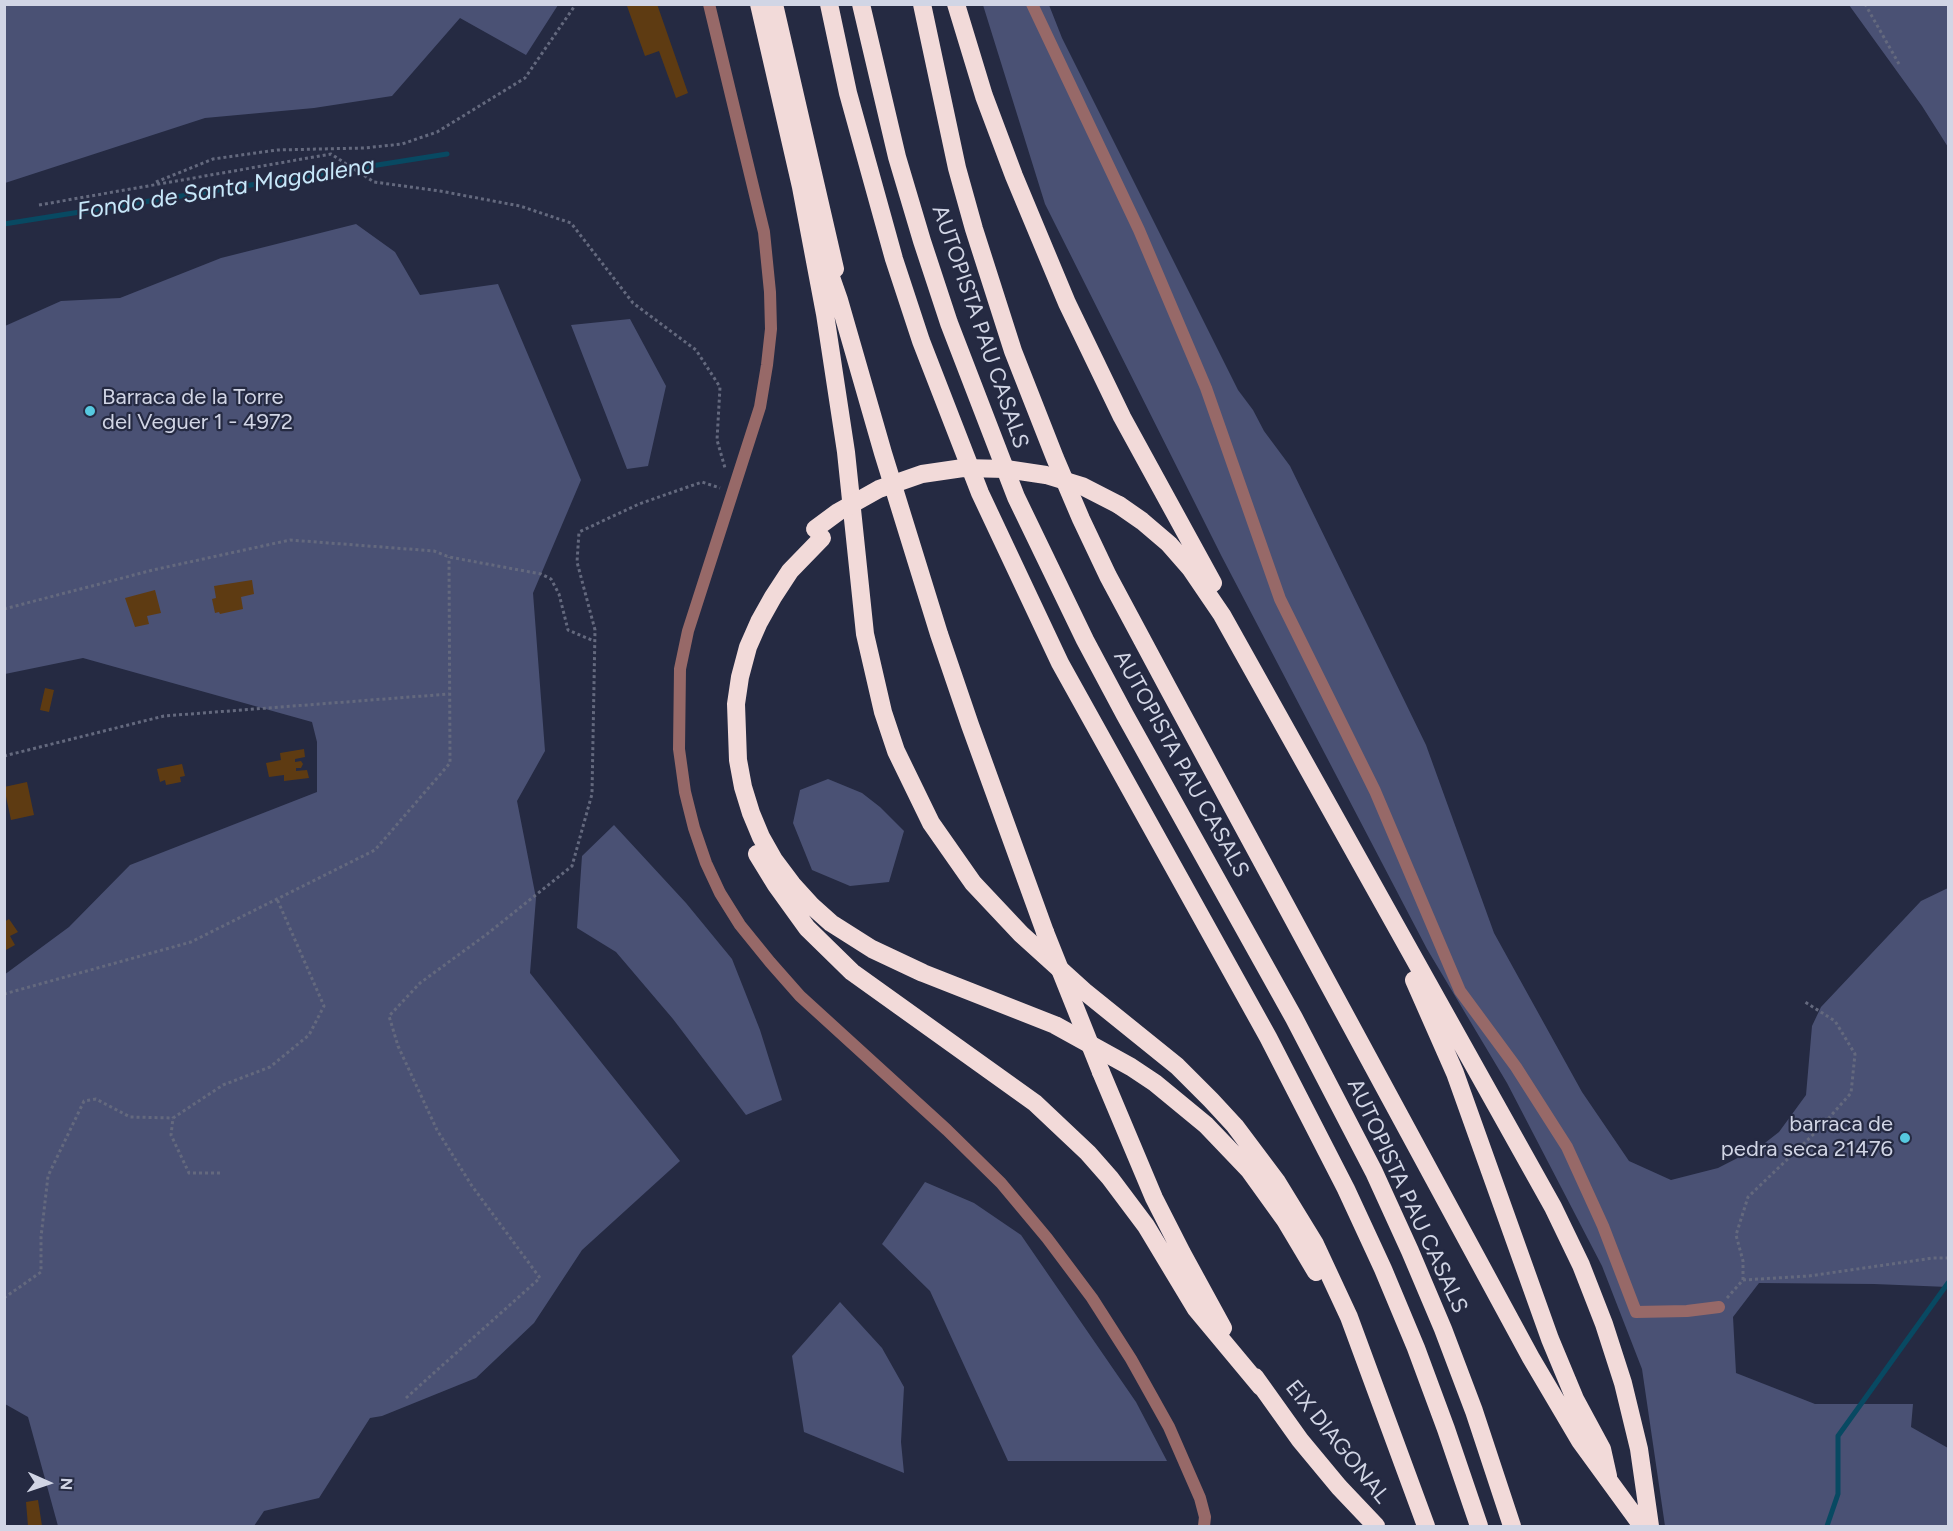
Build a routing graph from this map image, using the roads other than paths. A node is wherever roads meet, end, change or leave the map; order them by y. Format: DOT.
graph roads {
  1 [pos="709,4"];
  2 [pos="759,4"];
  3 [pos="774,4"];
  4 [pos="829,4"];
  5 [pos="861,4"];
  6 [pos="922,4"];
  7 [pos="956,4"];
  8 [pos="1032,4"];
  9 [pos="801,187"];
  10 [pos="839,300"];
  11 [pos="1116,510"];
  12 [pos="819,534"];
  13 [pos="1287,729"];
  14 [pos="1719,1307"];
  15 [pos="1261,1387"];
  16 [pos="1610,1483"];
  17 [pos="1411,1484"];
  18 [pos="1204,1527"];
  19 [pos="1376,1527"];
  20 [pos="1426,1527"];
  21 [pos="1479,1527"];
  22 [pos="1512,1527"];
  23 [pos="1642,1527"];
  24 [pos="1650,1527"];
  1 -- 18 [label="street"];
  2 -- 9 [label="highway"];
  3 -- 10 [label="highway"];
  4 -- 21 [label="highway"];
  5 -- 22 [label="highway, AUTOPISTA PAU CASALS"];
  6 -- 16 [label="highway"];
  7 -- 13 [label="highway"];
  8 -- 14 [label="street"];
  9 -- 10 [label="highway"];
  9 -- 17 [label="highway"];
  10 -- 15 [label="highway, bridge"];
  11 -- 12 [label="highway"];
  11 -- 13 [label="highway"];
  11 -- 16 [label="highway"];
  12 -- 15 [label="highway"];
  12 -- 17 [label="highway"];
  13 -- 24 [label="highway"];
  15 -- 19 [label="highway, EIX DIAGONAL"];
  16 -- 23 [label="highway"];
  17 -- 20 [label="highway"];
}
